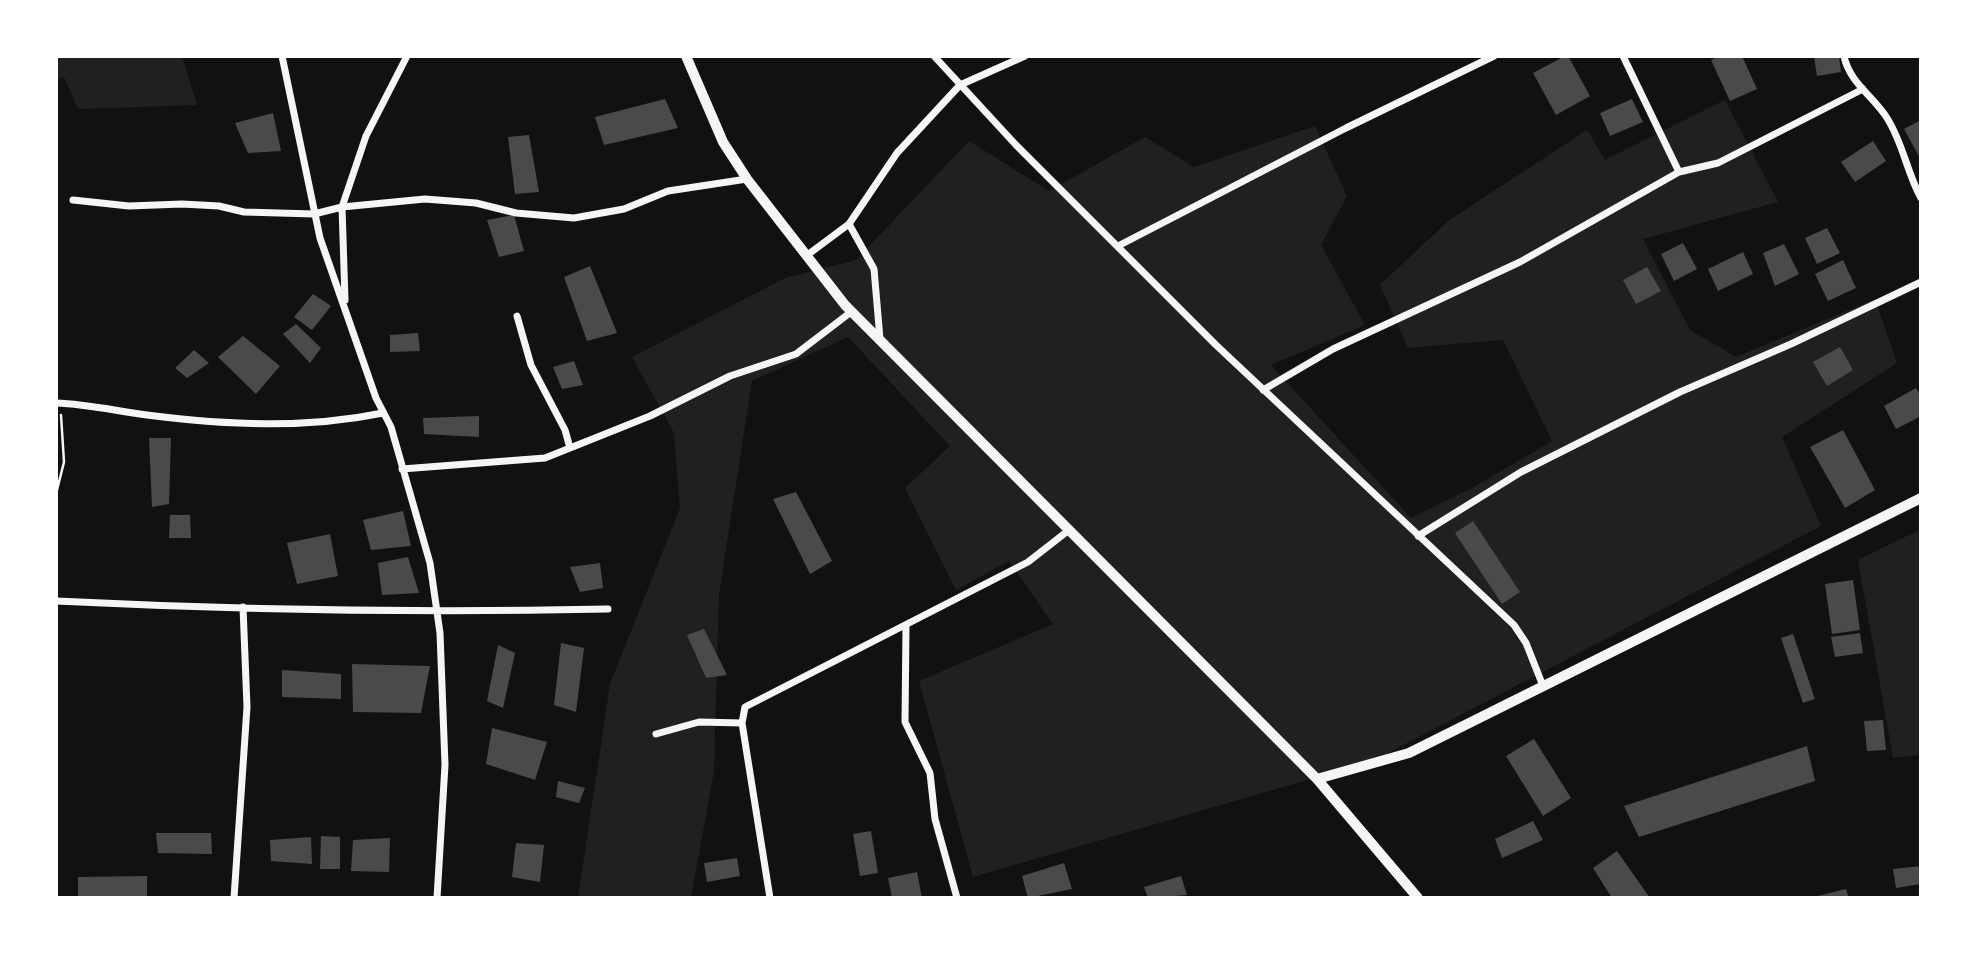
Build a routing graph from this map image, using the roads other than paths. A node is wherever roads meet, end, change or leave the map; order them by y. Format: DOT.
graph roads {
  1 [pos="282,56"];
  2 [pos="407,56"];
  3 [pos="686,56"];
  4 [pos="934,56"];
  5 [pos="1026,56"];
  6 [pos="1471,56"];
  7 [pos="1494,56"];
  8 [pos="1623,56"];
  9 [pos="1844,56"];
  10 [pos="1475,65"];
  11 [pos="960,85"];
  12 [pos="1863,89"];
  13 [pos="1679,172"];
  14 [pos="747,179"];
  15 [pos="1921,198"];
  16 [pos="74,200"];
  17 [pos="342,206"];
  18 [pos="314,214"];
  19 [pos="849,225"];
  20 [pos="1118,246"];
  21 [pos="806,256"];
  22 [pos="1921,282"];
  23 [pos="345,307"];
  24 [pos="851,312"];
  25 [pos="517,316"];
  26 [pos="880,341"];
  27 [pos="1263,390"];
  28 [pos="56,403"];
  29 [pos="383,413"];
  30 [pos="570,448"];
  31 [pos="402,469"];
  32 [pos="1921,498"];
  33 [pos="1069,530"];
  34 [pos="1418,536"];
  35 [pos="56,601"];
  36 [pos="243,607"];
  37 [pos="608,609"];
  38 [pos="439,613"];
  39 [pos="906,626"];
  40 [pos="1543,686"];
  41 [pos="742,723"];
  42 [pos="656,734"];
  43 [pos="1317,779"];
  44 [pos="234,898"];
  45 [pos="437,898"];
  46 [pos="771,898"];
  47 [pos="957,898"];
  48 [pos="1418,898"];
  1 -- 18 [label="street"];
  2 -- 17 [label="street"];
  3 -- 14 [label="street"];
  4 -- 11 [label="street"];
  5 -- 11 [label="street"];
  6 -- 10 [label="street"];
  7 -- 10 [label="street"];
  8 -- 13 [label="street"];
  9 -- 12 [label="street"];
  10 -- 20 [label="street"];
  11 -- 19 [label="street"];
  11 -- 20 [label="street"];
  12 -- 13 [label="street"];
  12 -- 15 [label="street"];
  13 -- 27 [label="street"];
  14 -- 17 [label="street"];
  14 -- 21 [label="street"];
  16 -- 18 [label="street"];
  17 -- 18 [label="street"];
  17 -- 23 [label="street"];
  18 -- 23 [label="street"];
  19 -- 21 [label="street"];
  19 -- 26 [label="street"];
  20 -- 27 [label="street"];
  21 -- 24 [label="street"];
  22 -- 34 [label="street"];
  23 -- 29 [label="street"];
  24 -- 26 [label="street"];
  24 -- 30 [label="street"];
  25 -- 30 [label="street"];
  26 -- 33 [label="street"];
  27 -- 34 [label="street"];
  28 -- 29 [label="street"];
  29 -- 31 [label="street"];
  30 -- 31 [label="street"];
  31 -- 38 [label="street"];
  32 -- 40 [label="street"];
  33 -- 39 [label="street"];
  33 -- 43 [label="street"];
  34 -- 40 [label="street"];
  35 -- 36 [label="street"];
  36 -- 38 [label="street"];
  36 -- 44 [label="street"];
  37 -- 38 [label="street"];
  38 -- 45 [label="street"];
  39 -- 41 [label="street"];
  39 -- 47 [label="street"];
  40 -- 43 [label="street"];
  41 -- 42 [label="street"];
  41 -- 46 [label="street"];
  43 -- 48 [label="street"];
}
